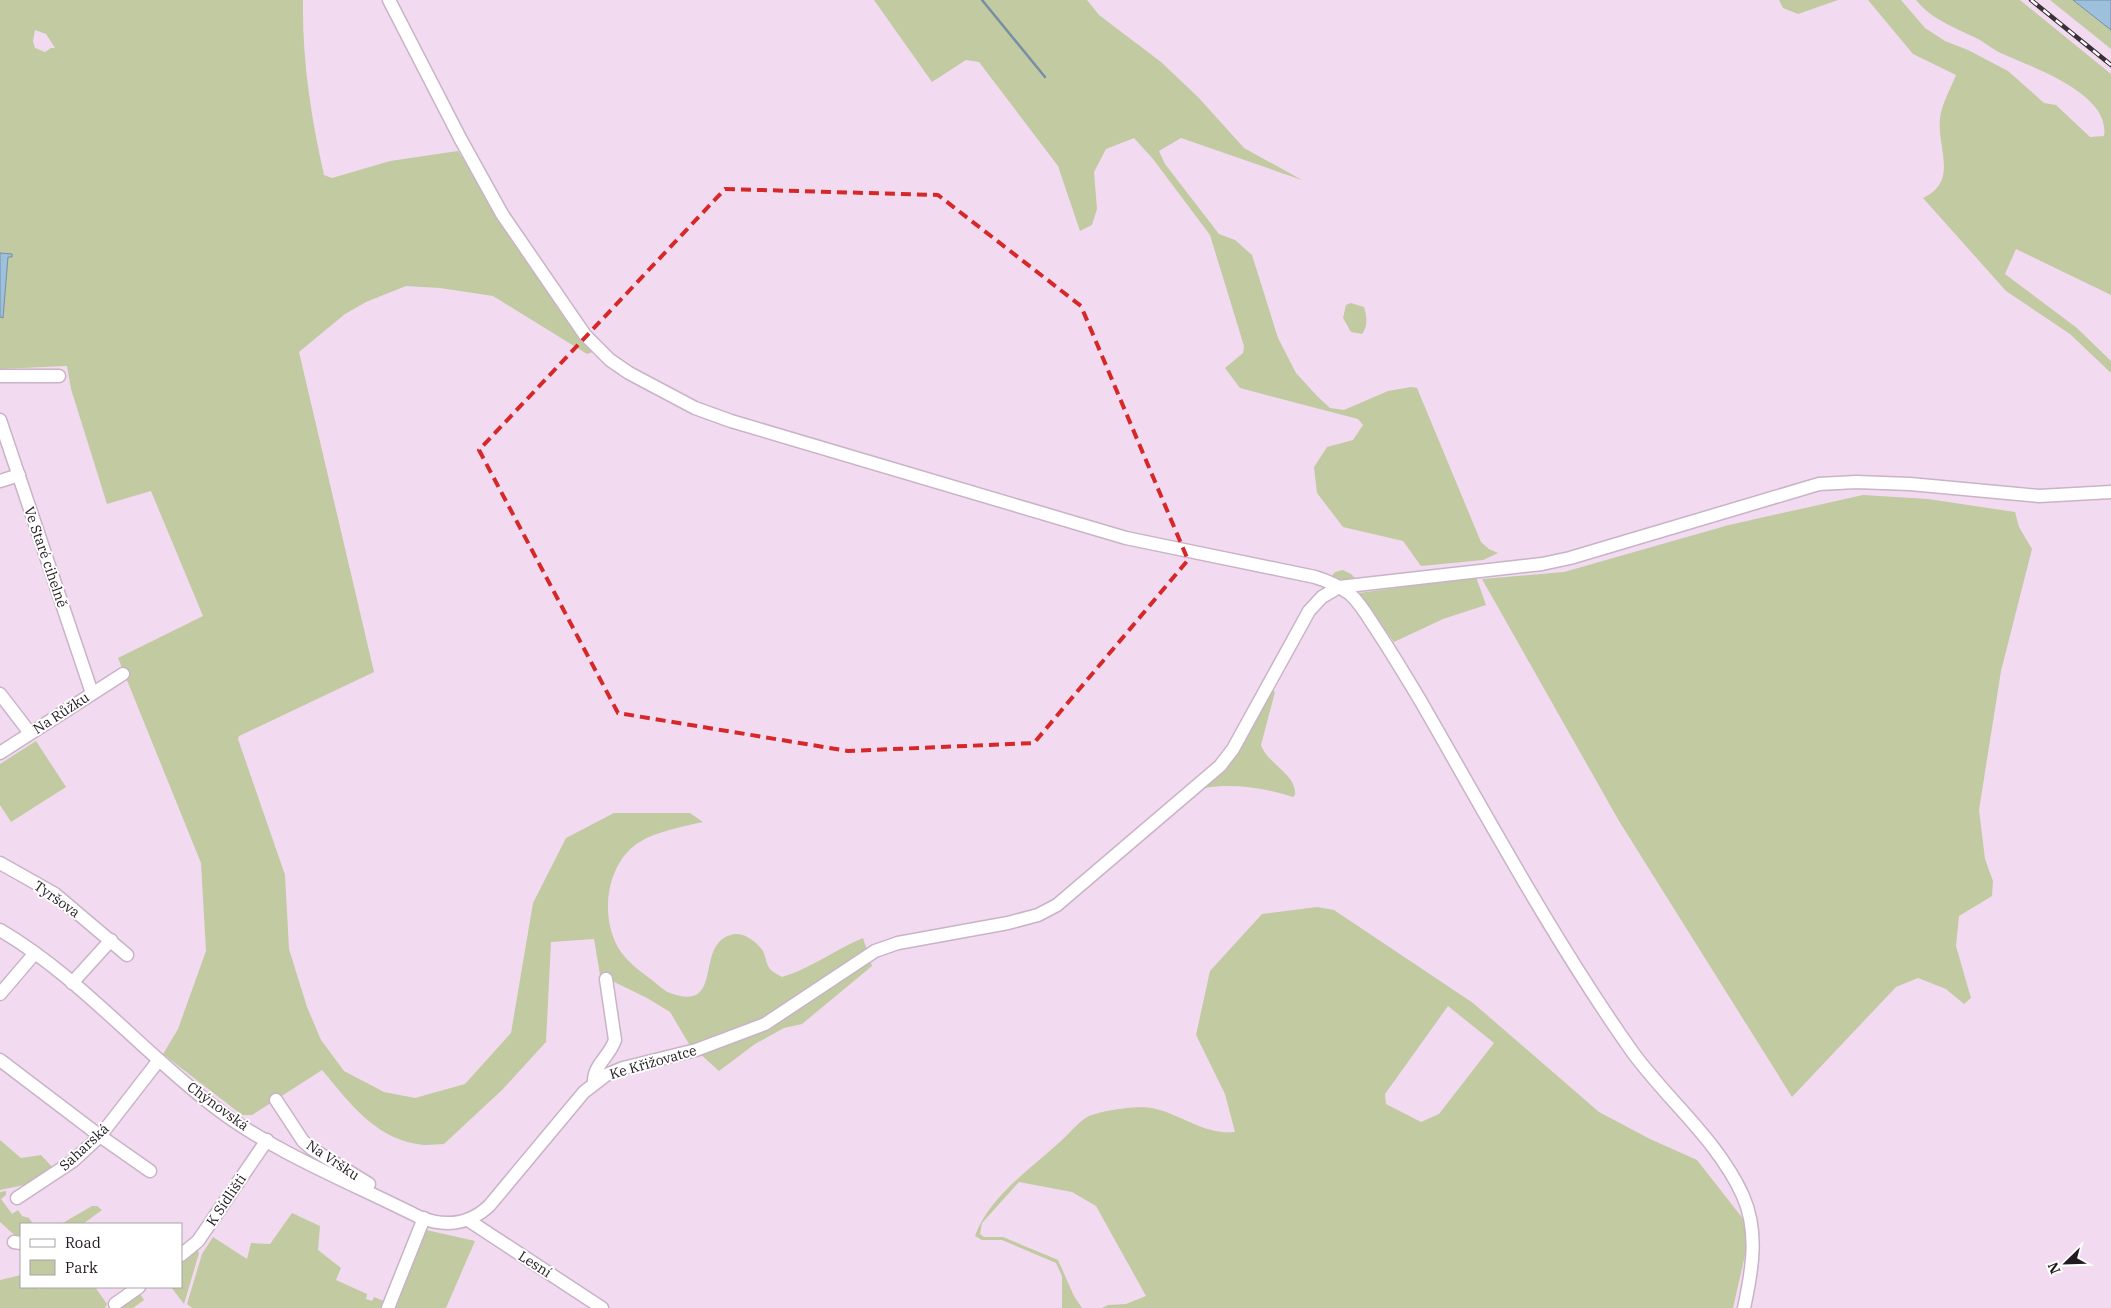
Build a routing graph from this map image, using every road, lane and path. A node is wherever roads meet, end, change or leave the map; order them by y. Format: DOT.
graph roads {
  1 [pos="389,0"];
  2 [pos="0,376"];
  3 [pos="59,376"];
  4 [pos="0,420"];
  5 [pos="18,475"];
  6 [pos="0,482"];
  7 [pos="2111,492"];
  8 [pos="1340,587"];
  9 [pos="123,674"];
  10 [pos="92,693"];
  11 [pos="0,694"];
  12 [pos="30,733"];
  13 [pos="0,754"];
  14 [pos="0,863"];
  15 [pos="0,930"];
  16 [pos="111,940"];
  17 [pos="35,953"];
  18 [pos="128,954"];
  19 [pos="606,978"];
  20 [pos="72,983"];
  21 [pos="0,994"];
  22 [pos="0,1060"];
  23 [pos="159,1060"];
  24 [pos="594,1083"];
  25 [pos="276,1100"];
  26 [pos="100,1136"];
  27 [pos="267,1140"];
  28 [pos="150,1171"];
  29 [pos="374,1194"];
  30 [pos="17,1198"];
  31 [pos="424,1218"];
  32 [pos="468,1220"];
  33 [pos="182,1254"];
  34 [pos="137,1288"];
  35 [pos="115,1304"];
  36 [pos="388,1308"];
  37 [pos="602,1308"];
  38 [pos="1744,1308"];
  1 -- 8 [label="street"];
  2 -- 3 [label="street"];
  4 -- 5 [label="street, Ve Staré cihelně"];
  5 -- 6 [label="street"];
  5 -- 10 [label="street, Ve Staré cihelně"];
  7 -- 8 [label="street"];
  8 -- 24 [label="street, Ke Křižovatce"];
  8 -- 38 [label="street"];
  9 -- 10 [label="street, Na Růžku"];
  10 -- 12 [label="street, Na Růžku"];
  11 -- 12 [label="street"];
  12 -- 13 [label="street, Na Růžku"];
  14 -- 16 [label="street, Tyršova"];
  15 -- 17 [label="street, Chýnovská"];
  16 -- 18 [label="street, Tyršova"];
  16 -- 20 [label="street"];
  17 -- 20 [label="street, Chýnovská"];
  17 -- 21 [label="street"];
  19 -- 24 [label="street"];
  20 -- 23 [label="street, Chýnovská"];
  22 -- 26 [label="street"];
  23 -- 26 [label="street, Saharská"];
  23 -- 27 [label="street, Chýnovská"];
  24 -- 32 [label="street, Ke Křižovatce"];
  25 -- 29 [label="street, Na Vršku"];
  26 -- 28 [label="street"];
  26 -- 30 [label="street, Saharská"];
  27 -- 29 [label="street, Chýnovská"];
  27 -- 33 [label="street, K Sídlišti"];
  29 -- 31 [label="street, Chýnovská"];
  31 -- 32 [label="street, Chýnovská"];
  31 -- 36 [label="street"];
  32 -- 37 [label="street, Lesní"];
  34 -- 35 [label="street"];
}
